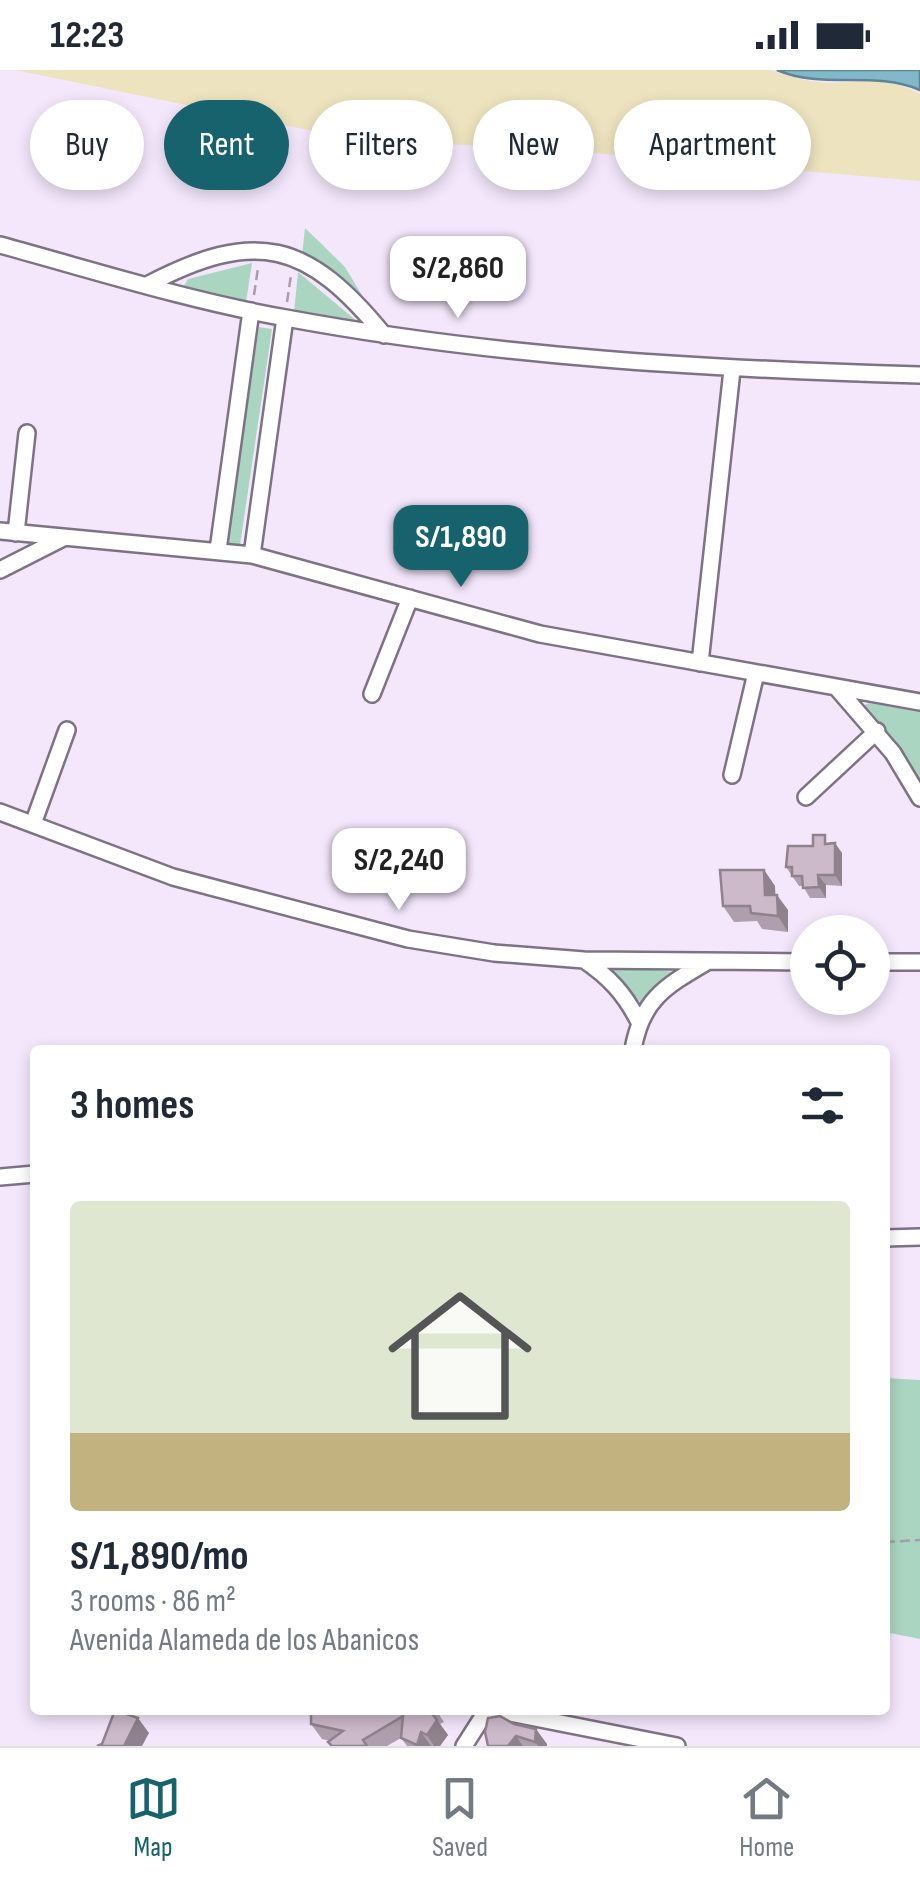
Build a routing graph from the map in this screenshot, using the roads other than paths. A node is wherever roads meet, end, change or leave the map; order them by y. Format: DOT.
graph roads {
  1 [pos="0,246"];
  2 [pos="148,284"];
  3 [pos="251,311"];
  4 [pos="285,318"];
  5 [pos="384,335"];
  6 [pos="732,370"];
  7 [pos="920,375"];
  8 [pos="27,433"];
  9 [pos="8,532"];
  10 [pos="63,538"];
  11 [pos="218,550"];
  12 [pos="252,554"];
  13 [pos="0,570"];
  14 [pos="410,598"];
  15 [pos="700,663"];
  16 [pos="756,673"];
  17 [pos="836,688"];
  18 [pos="372,694"];
  19 [pos="920,702"];
  20 [pos="66,730"];
  21 [pos="877,731"];
  22 [pos="732,775"];
  23 [pos="806,798"];
  24 [pos="920,798"];
  25 [pos="0,812"];
  26 [pos="33,824"];
  27 [pos="584,960"];
  28 [pos="705,962"];
  29 [pos="790,962"];
  30 [pos="890,962"];
  31 [pos="920,962"];
  32 [pos="638,1020"];
  33 [pos="634,1045"];
  34 [pos="30,1174"];
  35 [pos="0,1177"];
  36 [pos="920,1237"];
  37 [pos="890,1238"];
  38 [pos="484,1715"];
  39 [pos="520,1715"];
  40 [pos="464,1746"];
  41 [pos="677,1746"];
  1 -- 2 [label="street"];
  2 -- 3 [label="street"];
  2 -- 5 [label="street"];
  3 -- 4 [label="street"];
  3 -- 11 [label="street"];
  4 -- 5 [label="street"];
  4 -- 12 [label="street"];
  5 -- 6 [label="street"];
  6 -- 7 [label="street"];
  6 -- 15 [label="street"];
  8 -- 9 [label="street"];
  9 -- 10 [label="street"];
  10 -- 11 [label="street"];
  10 -- 13 [label="street"];
  11 -- 12 [label="street"];
  12 -- 14 [label="street"];
  14 -- 15 [label="street"];
  14 -- 18 [label="street"];
  15 -- 16 [label="street"];
  16 -- 17 [label="street"];
  16 -- 22 [label="street"];
  17 -- 19 [label="street"];
  17 -- 21 [label="street"];
  20 -- 26 [label="street"];
  21 -- 23 [label="street"];
  21 -- 24 [label="street"];
  25 -- 26 [label="street"];
  26 -- 27 [label="street"];
  27 -- 28 [label="street"];
  27 -- 32 [label="street"];
  28 -- 29 [label="street"];
  28 -- 32 [label="street"];
  30 -- 31 [label="street"];
  32 -- 33 [label="street"];
  34 -- 35 [label="street"];
  36 -- 37 [label="street"];
  38 -- 40 [label="street"];
  39 -- 41 [label="street"];
}
